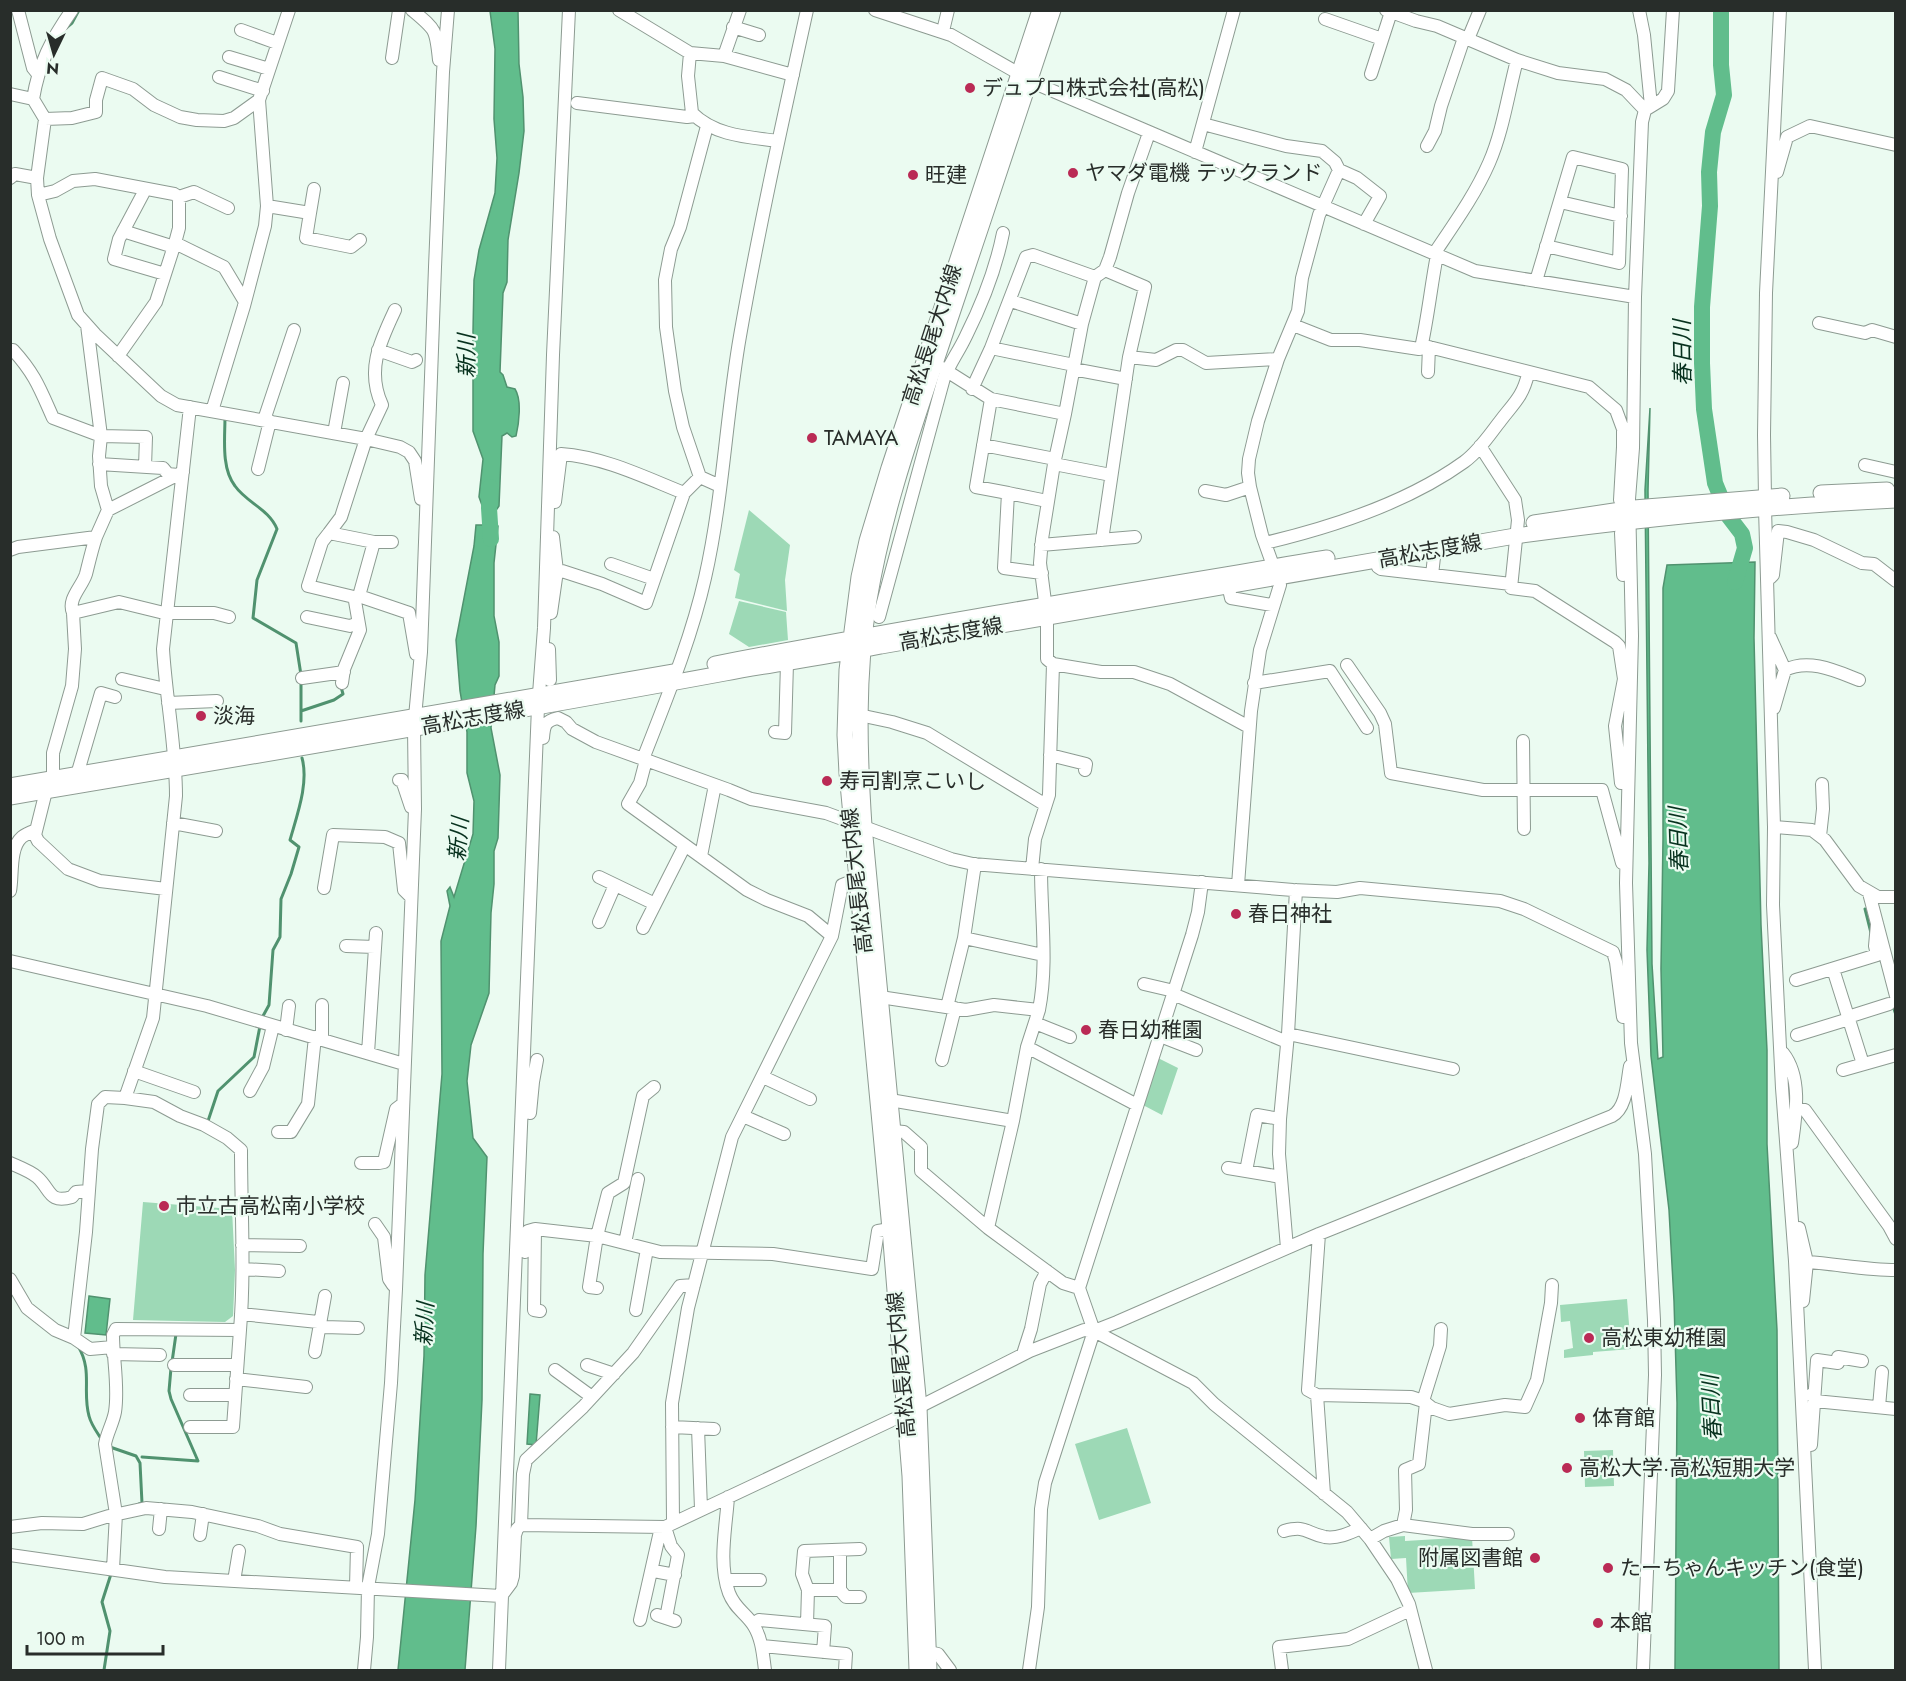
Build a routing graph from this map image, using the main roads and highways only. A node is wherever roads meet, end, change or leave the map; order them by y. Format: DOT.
graph roads {
  1 [pos="1040,10"];
  2 [pos="1053,10"];
  3 [pos="1024,78"];
  4 [pos="1896,489"];
  5 [pos="1896,500"];
  6 [pos="1762,503"];
  7 [pos="1516,531"];
  8 [pos="1275,572"];
  9 [pos="1046,612"];
  10 [pos="857,644"];
  11 [pos="674,677"];
  12 [pos="176,764"];
  13 [pos="50,785"];
  14 [pos="10,786"];
  15 [pos="10,797"];
  16 [pos="858,824"];
  17 [pos="912,1410"];
  18 [pos="917,1671"];
  19 [pos="929,1671"];
  1 -- 3 [label="main road, 高松長尾大内線"];
  2 -- 3 [label="main road, 高松長尾大内線"];
  3 -- 10 [label="main road, 高松長尾大内線"];
  4 -- 6 [label="main road, 高松志度線"];
  5 -- 6 [label="main road, 高松志度線"];
  6 -- 7 [label="main road, 高松志度線"];
  7 -- 8 [label="main road, 高松志度線"];
  7 -- 8 [label="main road, 高松志度線"];
  8 -- 9 [label="main road, 高松志度線"];
  8 -- 9 [label="main road, 高松志度線"];
  9 -- 10 [label="main road, 高松志度線"];
  10 -- 11 [label="main road, 高松志度線"];
  10 -- 11 [label="main road, 高松志度線"];
  10 -- 16 [label="main road, 高松長尾大内線"];
  10 -- 16 [label="main road, 高松長尾大内線"];
  11 -- 12 [label="main road, 高松志度線"];
  12 -- 13 [label="main road, 高松志度線"];
  12 -- 13 [label="main road, 高松志度線"];
  13 -- 14 [label="main road, 高松志度線"];
  13 -- 15 [label="main road, 高松志度線"];
  16 -- 17 [label="main road, 高松長尾大内線"];
  16 -- 17 [label="main road, 高松長尾大内線"];
  17 -- 18 [label="main road, 高松長尾大内線"];
  17 -- 19 [label="main road, 高松長尾大内線"];
}
